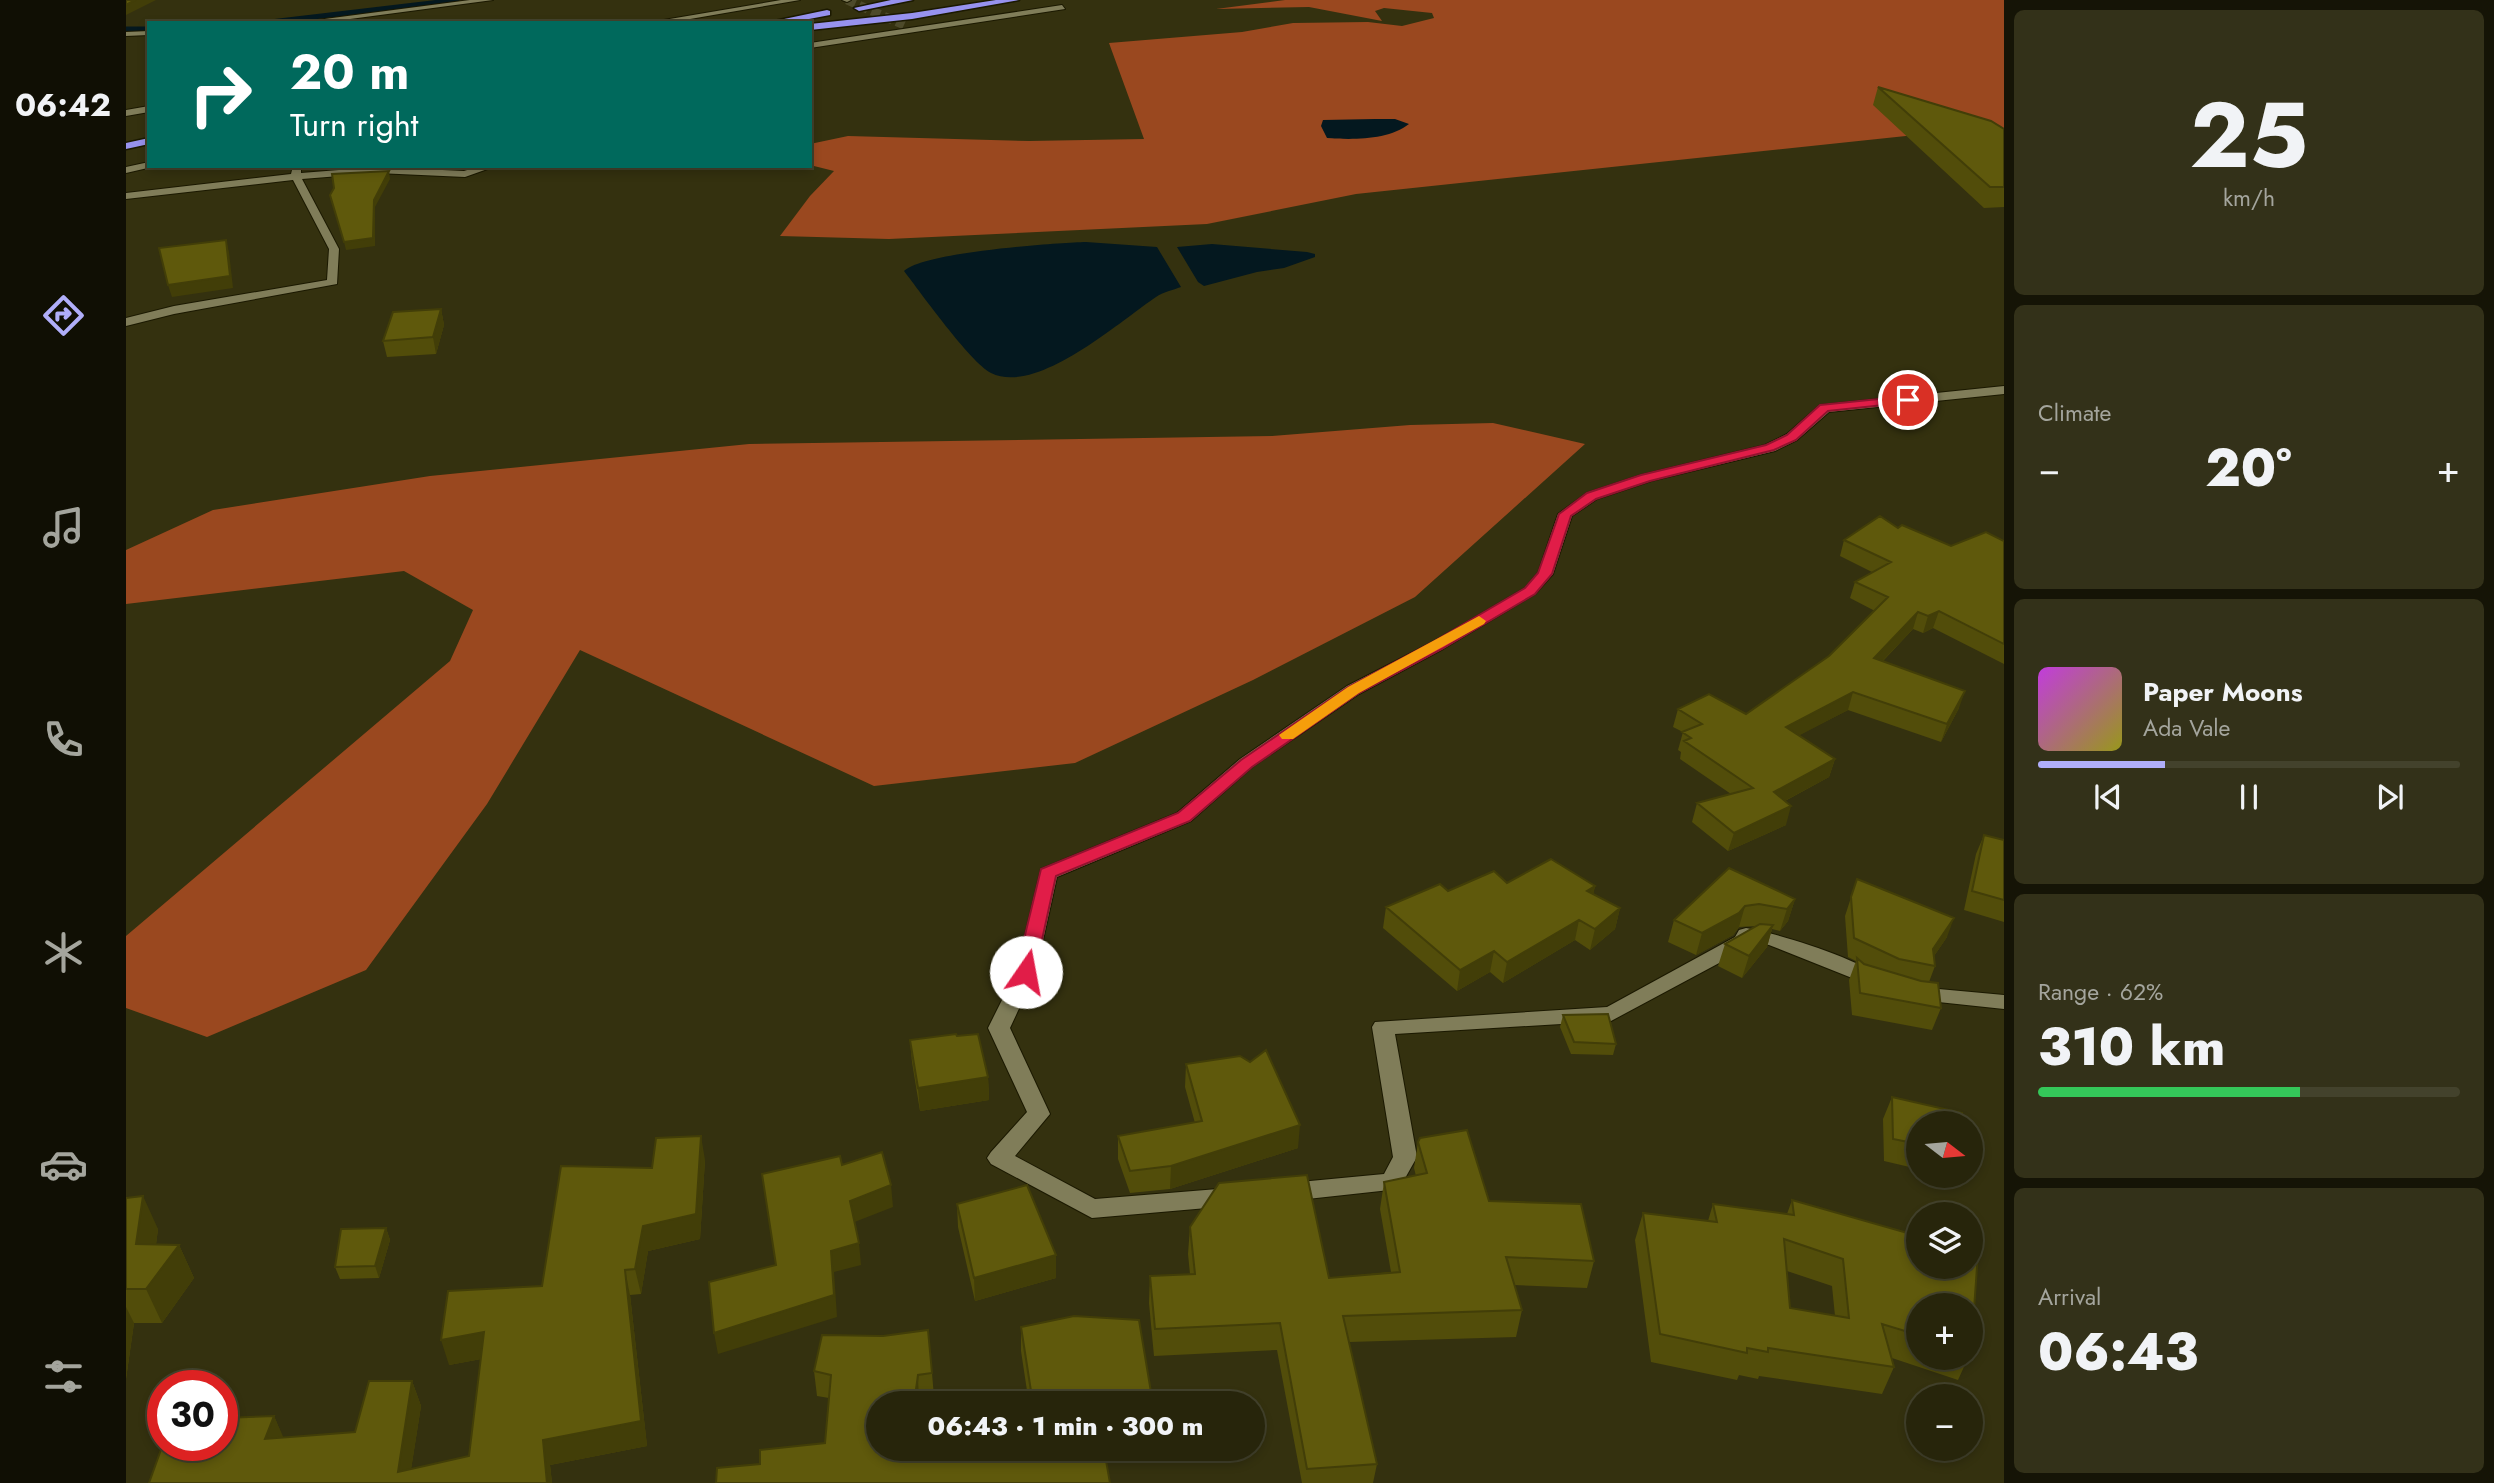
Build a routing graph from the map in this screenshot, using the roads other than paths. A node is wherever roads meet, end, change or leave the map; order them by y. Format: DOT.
graph roads {
  1 [pos="489,0"];
  2 [pos="796,0"];
  3 [pos="908,0"];
  4 [pos="954,0"];
  5 [pos="1014,0"];
  6 [pos="1062,7"];
  7 [pos="315,21"];
  8 [pos="663,21"];
  9 [pos="782,21"];
  10 [pos="812,25"];
  11 [pos="812,25"];
  12 [pos="904,25"];
  13 [pos="916,30"];
  14 [pos="147,33"];
  15 [pos="126,34"];
  16 [pos="812,46"];
  17 [pos="147,109"];
  18 [pos="126,113"];
  19 [pos="147,132"];
  20 [pos="126,136"];
  21 [pos="147,141"];
  22 [pos="126,146"];
  23 [pos="147,165"];
  24 [pos="484,168"];
  25 [pos="126,170"];
  26 [pos="296,172"];
  27 [pos="126,196"];
  28 [pos="126,322"];
  29 [pos="2004,390"];
  30 [pos="2004,1002"];
  31 [pos="1272,1194"];
  32 [pos="1245,1196"];
  1 -- 7 [label="street"];
  2 -- 8 [label="street"];
  3 -- 9 [label="highway"];
  4 -- 10 [label="highway"];
  5 -- 11 [label="highway"];
  6 -- 13 [label="street"];
  12 -- 13 [label="street"];
  13 -- 16 [label="street"];
  14 -- 15 [label="street"];
  17 -- 18 [label="street"];
  19 -- 20 [label="highway"];
  21 -- 22 [label="highway"];
  23 -- 25 [label="street"];
  24 -- 26 [label="street"];
  26 -- 27 [label="street"];
  26 -- 28 [label="street"];
  29 -- 32 [label="street"];
  30 -- 31 [label="street"];
}
